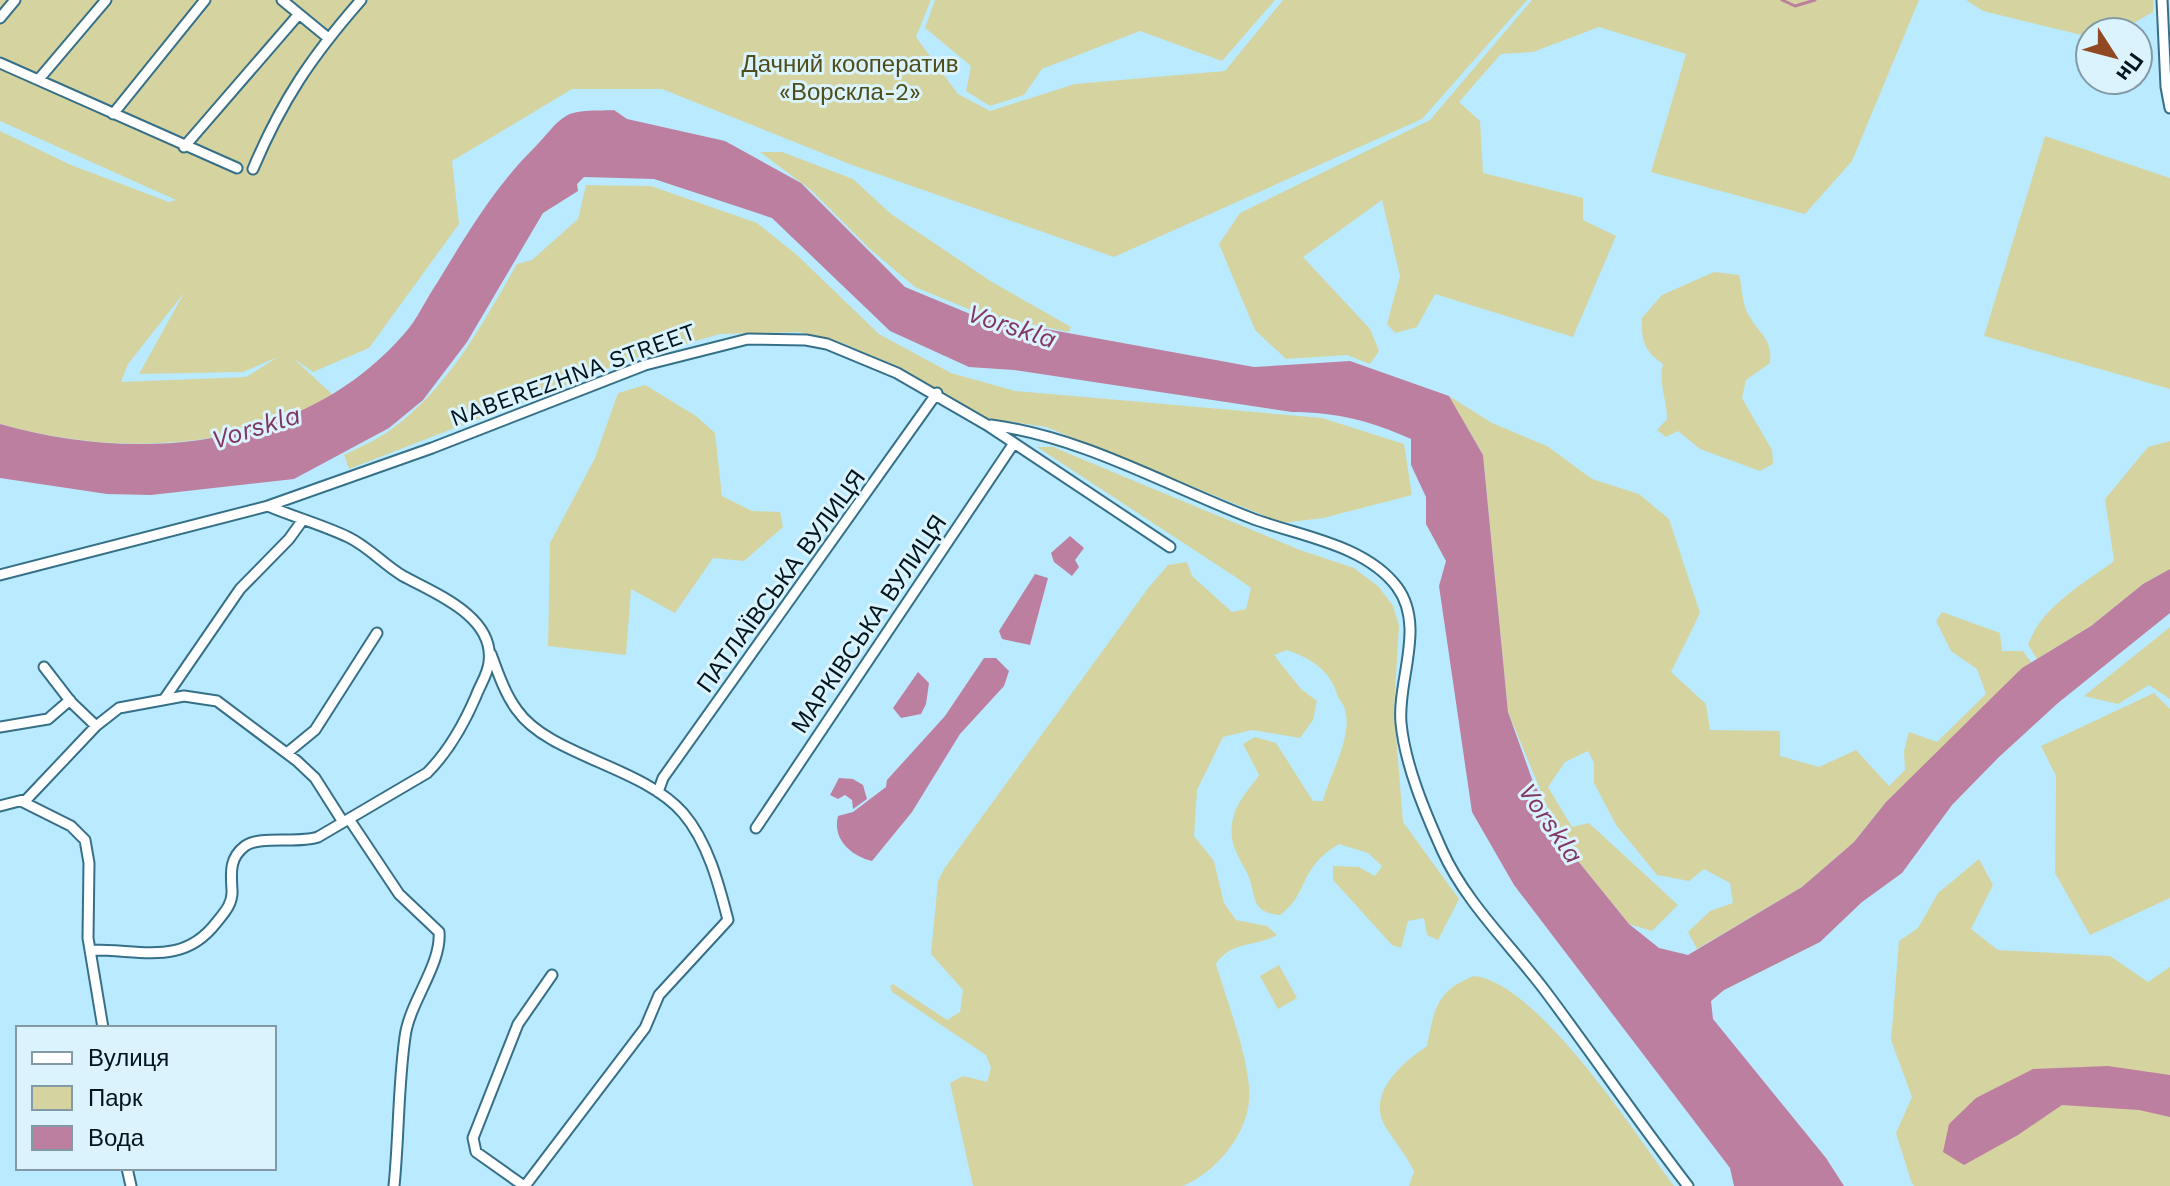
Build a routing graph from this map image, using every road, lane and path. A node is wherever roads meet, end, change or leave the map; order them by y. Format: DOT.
graph roads {
  1 [pos="15,0"];
  2 [pos="106,0"];
  3 [pos="205,0"];
  4 [pos="282,0"];
  5 [pos="361,0"];
  6 [pos="2162,0"];
  7 [pos="299,14"];
  8 [pos="0,18"];
  9 [pos="327,37"];
  10 [pos="2167,61"];
  11 [pos="0,63"];
  12 [pos="39,79"];
  13 [pos="2170,108"];
  14 [pos="113,114"];
  15 [pos="184,147"];
  16 [pos="237,168"];
  17 [pos="253,169"];
  18 [pos="937,393"];
  19 [pos="987,425"];
  20 [pos="1014,443"];
  21 [pos="268,506"];
  22 [pos="302,521"];
  23 [pos="1170,547"];
  24 [pos="0,575"];
  25 [pos="377,633"];
  26 [pos="489,650"];
  27 [pos="44,667"];
  28 [pos="165,698"];
  29 [pos="70,700"];
  30 [pos="96,726"];
  31 [pos="0,727"];
  32 [pos="287,753"];
  33 [pos="658,792"];
  34 [pos="23,802"];
  35 [pos="0,806"];
  36 [pos="346,820"];
  37 [pos="756,828"];
  38 [pos="90,950"];
  39 [pos="552,975"];
  40 [pos="103,1026"];
  41 [pos="394,1186"];
  42 [pos="525,1186"];
  43 [pos="1688,1186"];
  1 -- 8 [label="street"];
  2 -- 12 [label="street"];
  3 -- 14 [label="street"];
  4 -- 7 [label="street"];
  5 -- 9 [label="street"];
  6 -- 10 [label="street"];
  7 -- 9 [label="street"];
  7 -- 15 [label="street"];
  9 -- 17 [label="street"];
  10 -- 13 [label="street"];
  11 -- 12 [label="street"];
  12 -- 14 [label="street"];
  14 -- 15 [label="street"];
  15 -- 16 [label="street"];
  18 -- 19 [label="street, NABEREZHNA STREET"];
  18 -- 21 [label="street, NABEREZHNA STREET"];
  18 -- 33 [label="street, ПАТЛАЇВСЬКА ВУЛИЦЯ"];
  19 -- 20 [label="street, NABEREZHNA STREET"];
  19 -- 43 [label="street"];
  20 -- 23 [label="street, NABEREZHNA STREET"];
  20 -- 37 [label="street, МАРКІВСЬКА ВУЛИЦЯ"];
  21 -- 22 [label="street"];
  21 -- 24 [label="street, NABEREZHNA STREET"];
  22 -- 26 [label="street"];
  22 -- 28 [label="street"];
  25 -- 32 [label="street"];
  26 -- 33 [label="street"];
  26 -- 36 [label="street"];
  27 -- 29 [label="street"];
  28 -- 30 [label="street"];
  28 -- 32 [label="street"];
  29 -- 30 [label="street"];
  29 -- 31 [label="street"];
  30 -- 34 [label="street"];
  32 -- 36 [label="street"];
  33 -- 42 [label="street"];
  34 -- 35 [label="street"];
  34 -- 38 [label="street"];
  36 -- 38 [label="street"];
  36 -- 41 [label="street"];
  38 -- 40 [label="street"];
  39 -- 42 [label="street"];
}
